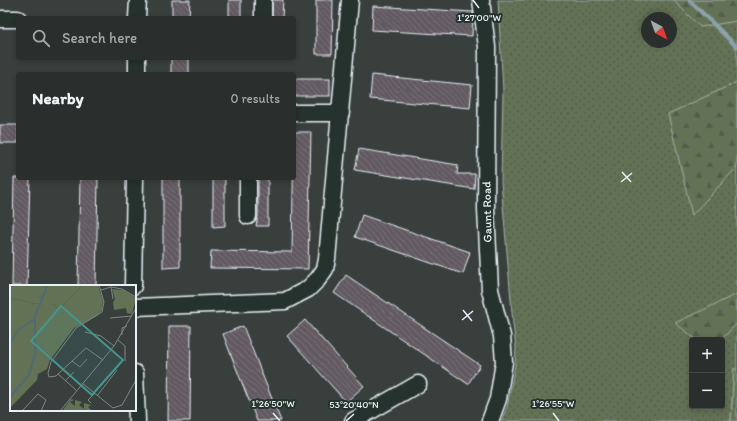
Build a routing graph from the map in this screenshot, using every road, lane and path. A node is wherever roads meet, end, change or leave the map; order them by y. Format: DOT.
graph roads {
  1 [pos="138,0"];
  2 [pos="264,0"];
  3 [pos="350,0"];
  4 [pos="481,0"];
  5 [pos="138,16"];
  6 [pos="263,16"];
  7 [pos="0,19"];
  8 [pos="16,19"];
  9 [pos="137,60"];
  10 [pos="137,72"];
  11 [pos="296,113"];
  12 [pos="341,113"];
  13 [pos="136,180"];
  14 [pos="248,180"];
  15 [pos="248,216"];
  16 [pos="133,285"];
  17 [pos="136,307"];
  18 [pos="418,384"];
  19 [pos="136,397"];
  20 [pos="137,421"];
  21 [pos="353,421"];
  22 [pos="490,421"];
  1 -- 5 [label="street"];
  2 -- 6 [label="street"];
  3 -- 12 [label="street"];
  4 -- 22 [label="street, Gaunt Road"];
  7 -- 8 [label="street"];
  9 -- 10 [label="street"];
  11 -- 12 [label="street"];
  12 -- 17 [label="street"];
  13 -- 16 [label="street"];
  14 -- 15 [label="street"];
  18 -- 21 [label="street"];
  19 -- 20 [label="street"];
}
